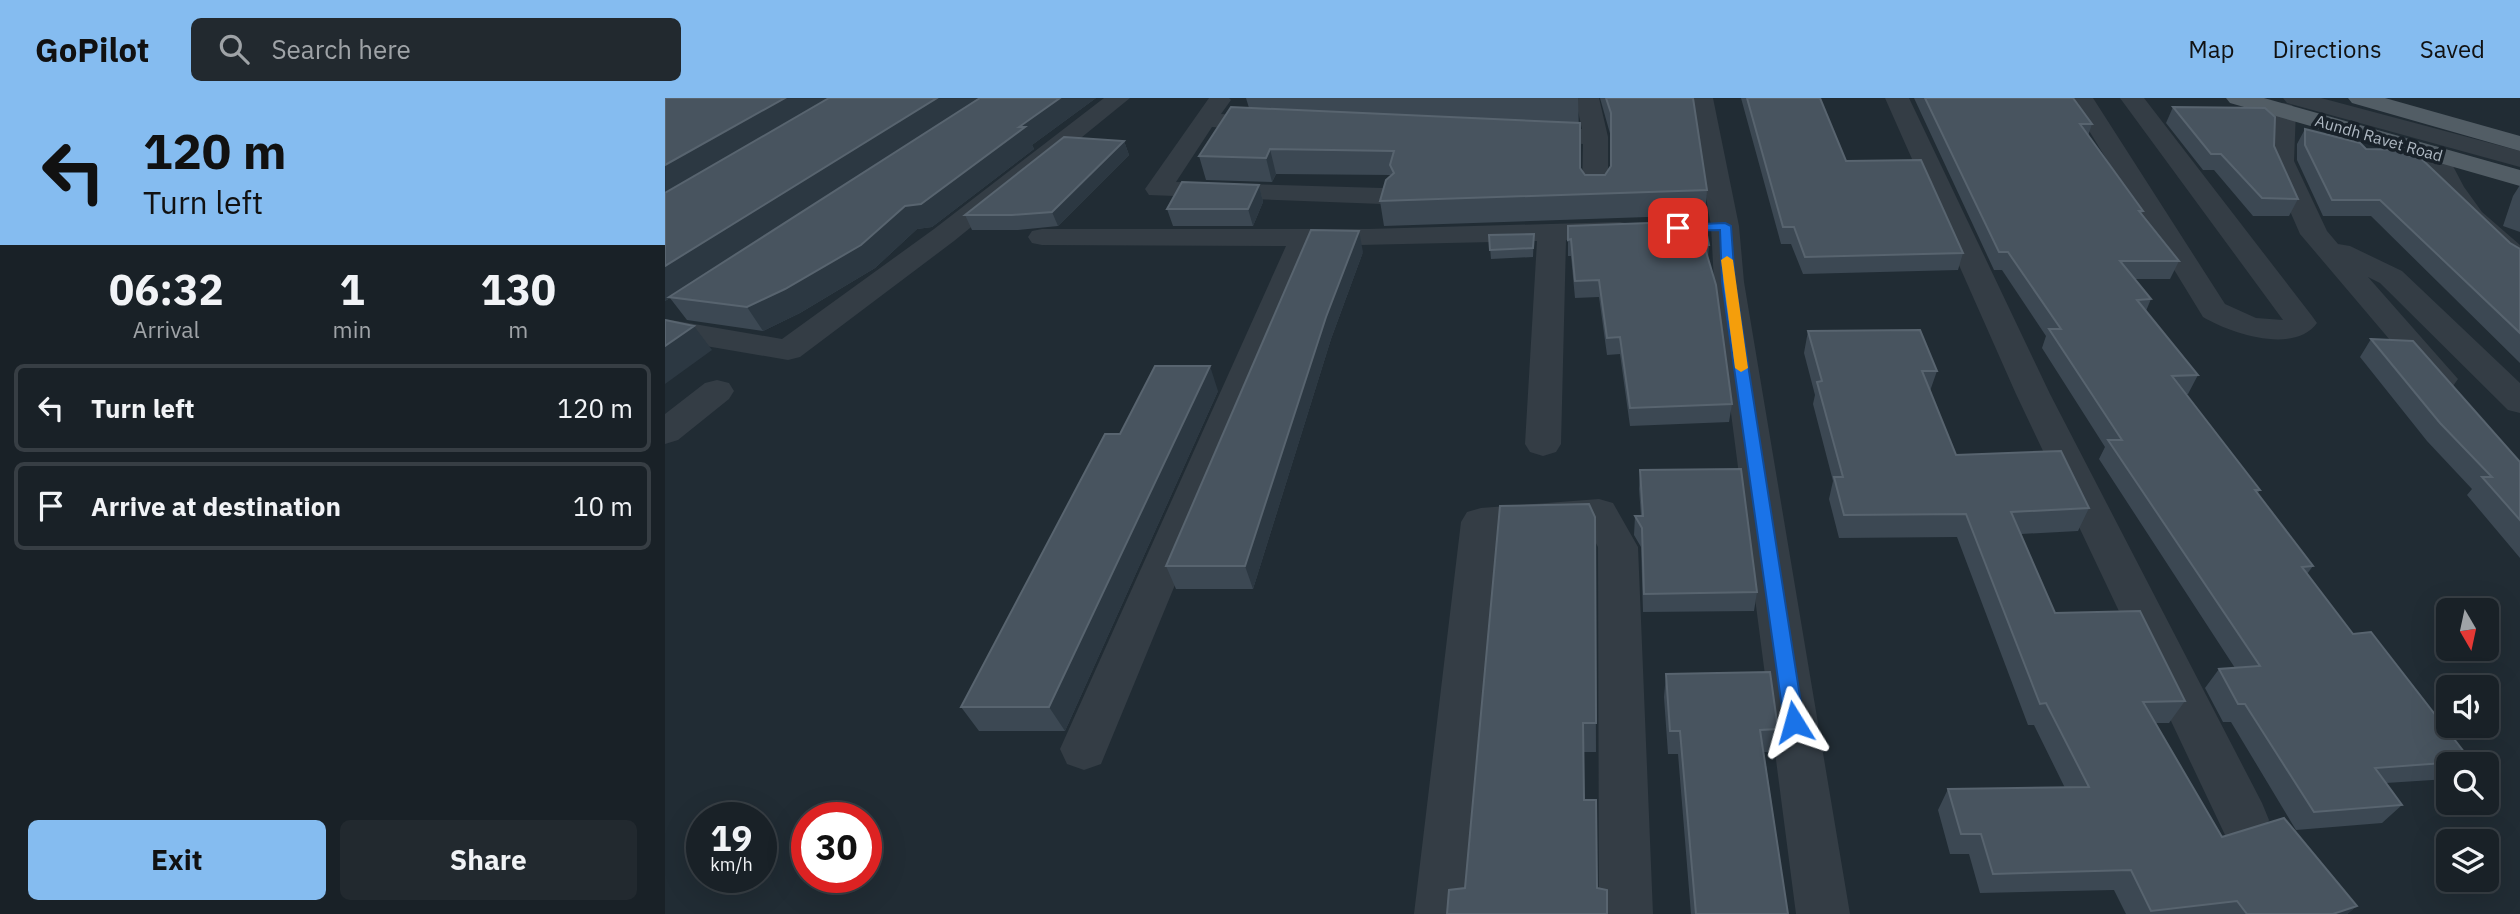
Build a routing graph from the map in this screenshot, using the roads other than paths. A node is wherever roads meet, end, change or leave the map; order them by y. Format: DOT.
graph roads {
  1 [pos="1118,98"];
  2 [pos="1587,98"];
  3 [pos="1701,98"];
  4 [pos="1897,98"];
  5 [pos="2081,98"];
  6 [pos="2132,98"];
  7 [pos="2238,98"];
  8 [pos="2360,98"];
  9 [pos="2290,104"];
  10 [pos="1214,109"];
  11 [pos="1301,125"];
  12 [pos="1502,134"];
  13 [pos="1596,137"];
  14 [pos="2520,144"];
  15 [pos="2435,154"];
  16 [pos="2520,159"];
  17 [pos="2520,178"];
  18 [pos="1595,191"];
  19 [pos="1382,196"];
  20 [pos="1648,229"];
  21 [pos="1552,232"];
  22 [pos="1042,237"];
  23 [pos="1304,238"];
  24 [pos="2323,243"];
  25 [pos="2520,260"];
  26 [pos="665,329"];
  27 [pos="717,391"];
  28 [pos="2457,398"];
  29 [pos="2520,402"];
  30 [pos="665,432"];
  31 [pos="1543,443"];
  32 [pos="1084,749"];
  33 [pos="2244,820"];
  34 [pos="1441,914"];
  35 [pos="1626,914"];
  36 [pos="1823,914"];
  1 -- 26 [label="street"];
  2 -- 13 [label="street"];
  3 -- 36 [label="street"];
  4 -- 33 [label="street"];
  5 -- 6 [label="street"];
  7 -- 9 [label="main road, Aundh Ravet Road"];
  8 -- 14 [label="main road, Aundh Ravet Road"];
  9 -- 15 [label="main road, Aundh Ravet Road"];
  9 -- 16 [label="street"];
  9 -- 24 [label="street"];
  10 -- 11 [label="street"];
  10 -- 19 [label="street"];
  12 -- 13 [label="street"];
  13 -- 18 [label="street"];
  15 -- 17 [label="main road, Aundh Ravet Road"];
  15 -- 25 [label="street"];
  20 -- 21 [label="street"];
  21 -- 23 [label="street"];
  21 -- 31 [label="street"];
  22 -- 23 [label="street"];
  23 -- 32 [label="street"];
  24 -- 28 [label="street"];
  24 -- 29 [label="street"];
  27 -- 30 [label="street"];
  34 -- 35 [label="street"];
}
